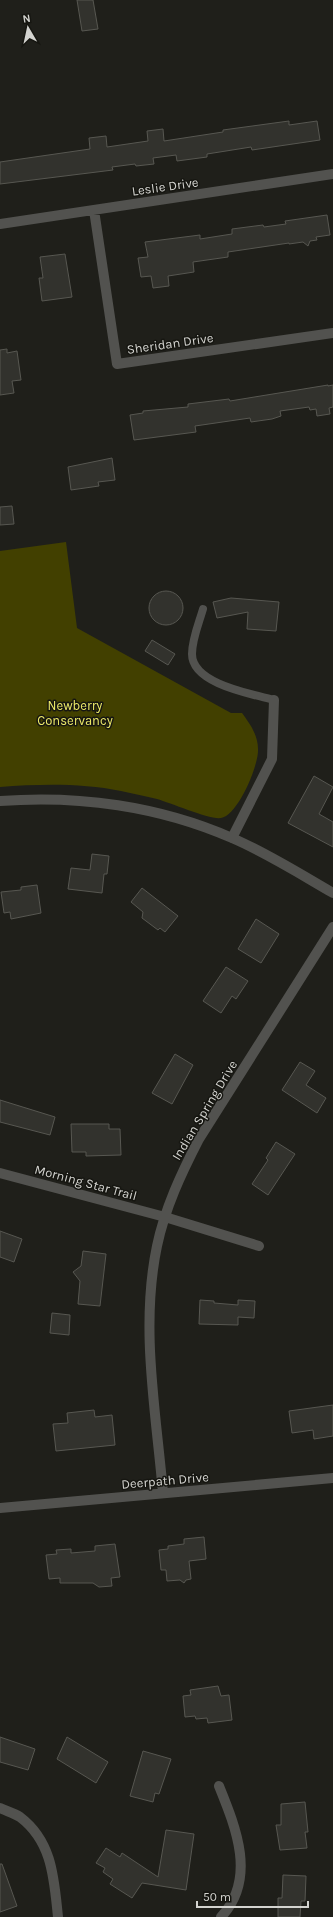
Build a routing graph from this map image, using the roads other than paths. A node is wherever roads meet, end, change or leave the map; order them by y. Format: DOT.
graph roads {
  1 [pos="333,174"];
  2 [pos="94,210"];
  3 [pos="0,224"];
  4 [pos="333,333"];
  5 [pos="203,609"];
  6 [pos="274,700"];
  7 [pos="0,801"];
  8 [pos="232,838"];
  9 [pos="333,893"];
  10 [pos="333,927"];
  11 [pos="0,1173"];
  12 [pos="165,1217"];
  13 [pos="259,1246"];
  14 [pos="333,1478"];
  15 [pos="163,1493"];
  16 [pos="0,1508"];
  17 [pos="219,1786"];
  18 [pos="0,1808"];
  19 [pos="58,1917"];
  20 [pos="221,1917"];
  1 -- 2 [label="street, Leslie Drive"];
  2 -- 3 [label="street, Leslie Drive"];
  2 -- 4 [label="street, Sheridan Drive"];
  5 -- 6 [label="lane"];
  6 -- 8 [label="street"];
  7 -- 8 [label="street"];
  8 -- 9 [label="street"];
  10 -- 12 [label="street, Indian Spring Drive"];
  11 -- 12 [label="street, Morning Star Trail"];
  12 -- 13 [label="street, Morning Star Trail"];
  12 -- 15 [label="street, Indian Spring Drive"];
  14 -- 15 [label="street, Deerpath Drive"];
  15 -- 16 [label="street, Deerpath Drive"];
  17 -- 20 [label="street"];
  18 -- 19 [label="street"];
}
